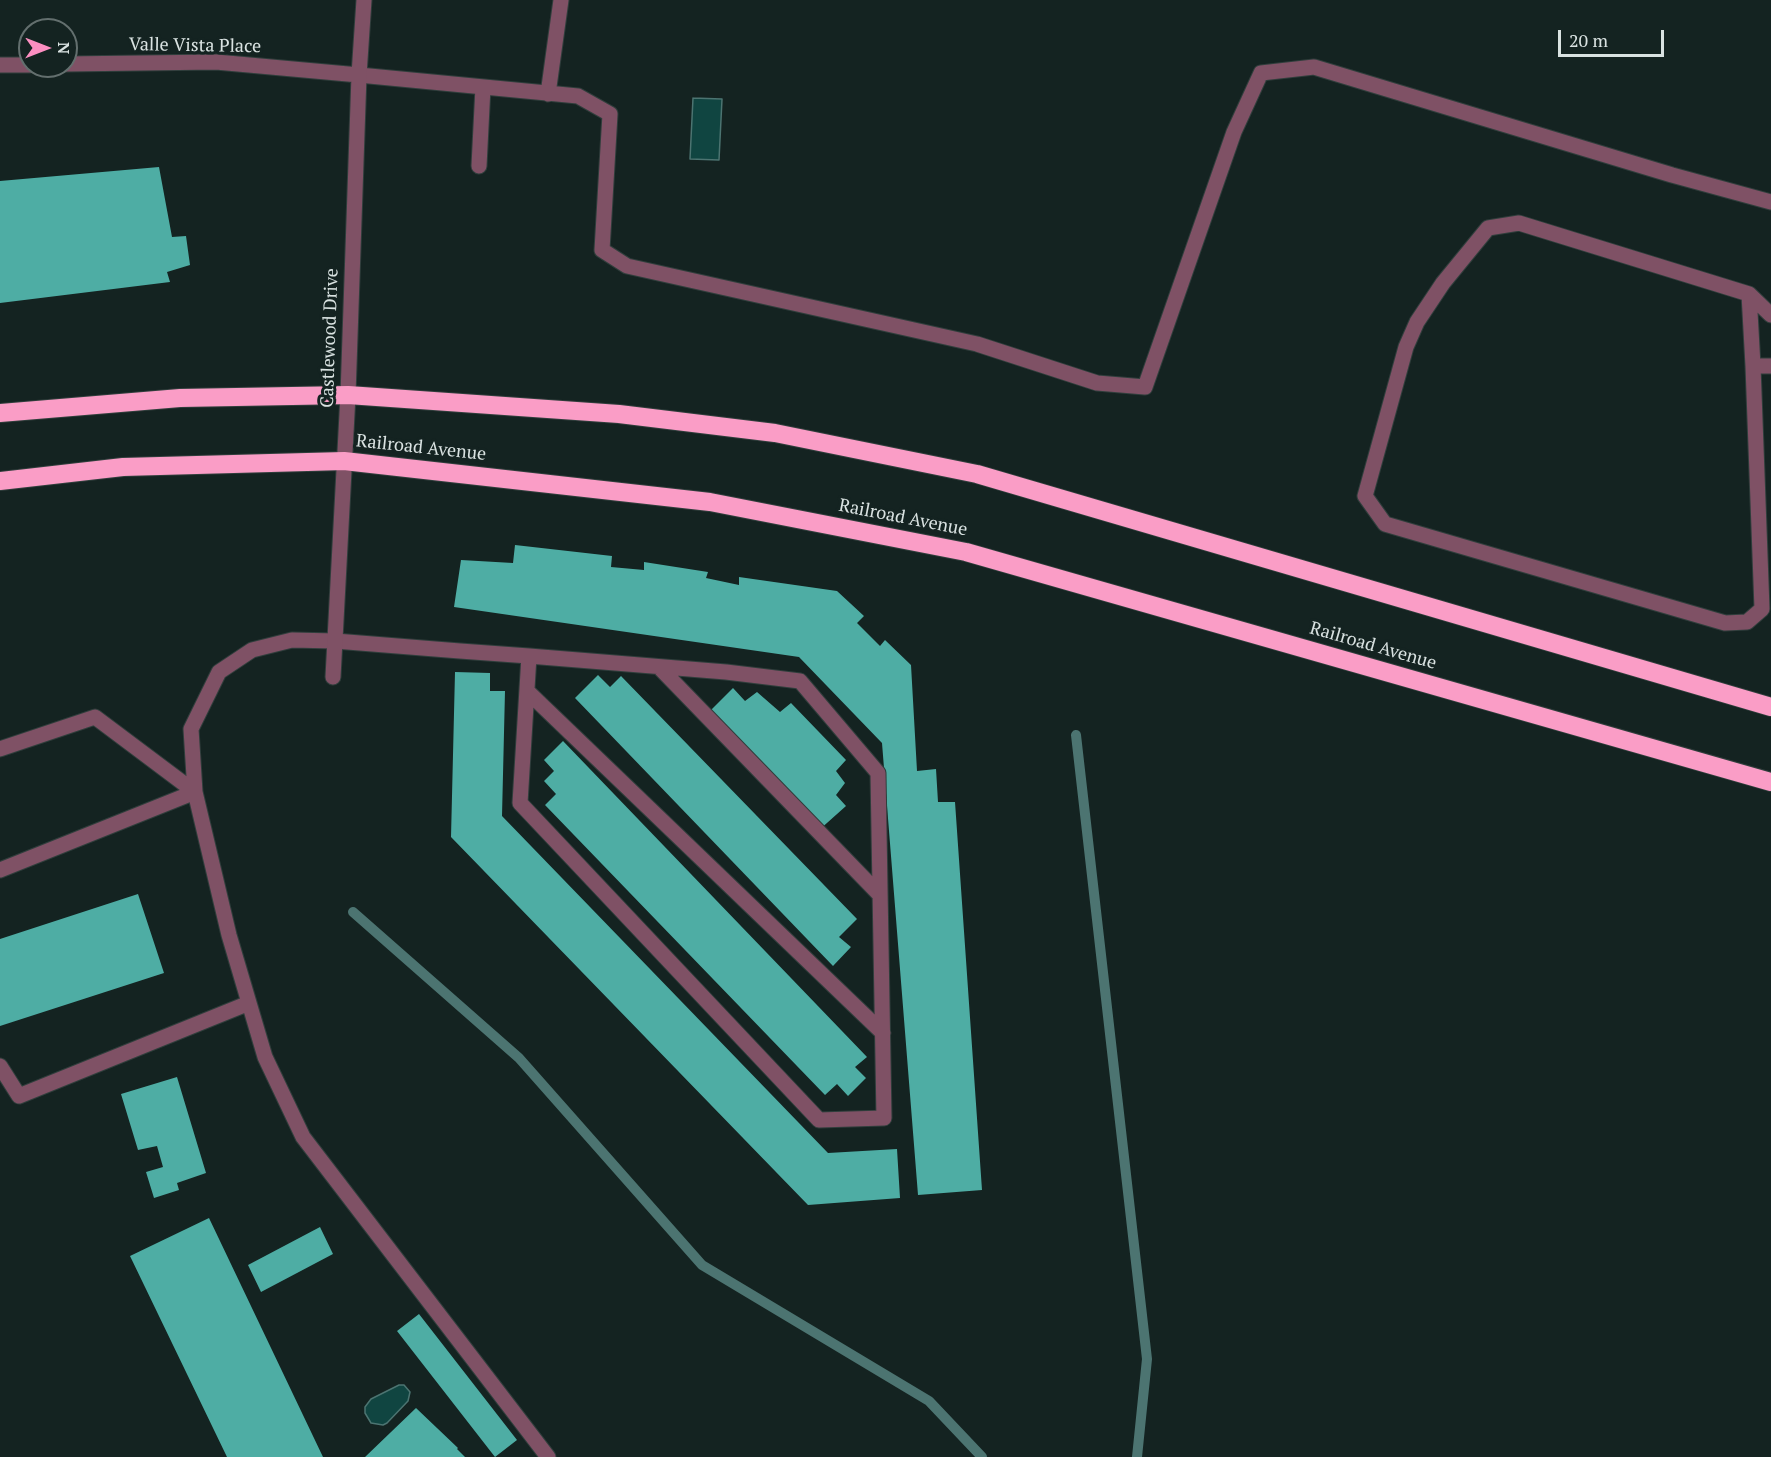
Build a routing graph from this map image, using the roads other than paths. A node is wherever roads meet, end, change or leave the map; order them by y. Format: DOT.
graph roads {
  1 [pos="364,0"];
  2 [pos="561,0"];
  3 [pos="78,64"];
  4 [pos="0,65"];
  5 [pos="18,65"];
  6 [pos="359,75"];
  7 [pos="483,87"];
  8 [pos="548,94"];
  9 [pos="479,166"];
  10 [pos="1771,202"];
  11 [pos="1749,294"];
  12 [pos="1771,315"];
  13 [pos="1753,366"];
  14 [pos="1771,366"];
  15 [pos="348,395"];
  16 [pos="0,413"];
  17 [pos="344,461"];
  18 [pos="0,481"];
  19 [pos="335,641"];
  20 [pos="529,656"];
  21 [pos="659,667"];
  22 [pos="333,677"];
  23 [pos="527,691"];
  24 [pos="1771,707"];
  25 [pos="0,749"];
  26 [pos="1771,782"];
  27 [pos="195,792"];
  28 [pos="0,870"];
  29 [pos="880,895"];
  30 [pos="249,1003"];
  31 [pos="883,1033"];
  32 [pos="0,1066"];
  33 [pos="548,1457"];
  1 -- 6 [label="street, Castlewood Drive"];
  2 -- 8 [label="street"];
  3 -- 6 [label="street, Valle Vista Place"];
  4 -- 5 [label="street"];
  6 -- 7 [label="street, Valle Vista Place"];
  6 -- 15 [label="street, Castlewood Drive"];
  7 -- 8 [label="street, Valle Vista Place"];
  7 -- 9 [label="street"];
  8 -- 10 [label="street, Valle Vista Place"];
  11 -- 12 [label="street"];
  11 -- 13 [label="street"];
  11 -- 13 [label="street"];
  13 -- 14 [label="street"];
  15 -- 16 [label="highway"];
  15 -- 17 [label="street, Castlewood Drive"];
  15 -- 24 [label="highway"];
  17 -- 18 [label="highway, Railroad Avenue"];
  17 -- 19 [label="street, Castlewood Drive"];
  17 -- 26 [label="highway, Railroad Avenue"];
  19 -- 20 [label="street"];
  19 -- 22 [label="street, Castlewood Drive"];
  19 -- 27 [label="street"];
  20 -- 21 [label="street"];
  20 -- 23 [label="street"];
  21 -- 29 [label="street"];
  21 -- 29 [label="street"];
  23 -- 31 [label="street"];
  23 -- 31 [label="street"];
  25 -- 27 [label="street"];
  27 -- 28 [label="street"];
  27 -- 30 [label="street"];
  29 -- 31 [label="street"];
  30 -- 32 [label="street"];
  30 -- 33 [label="street"];
}
